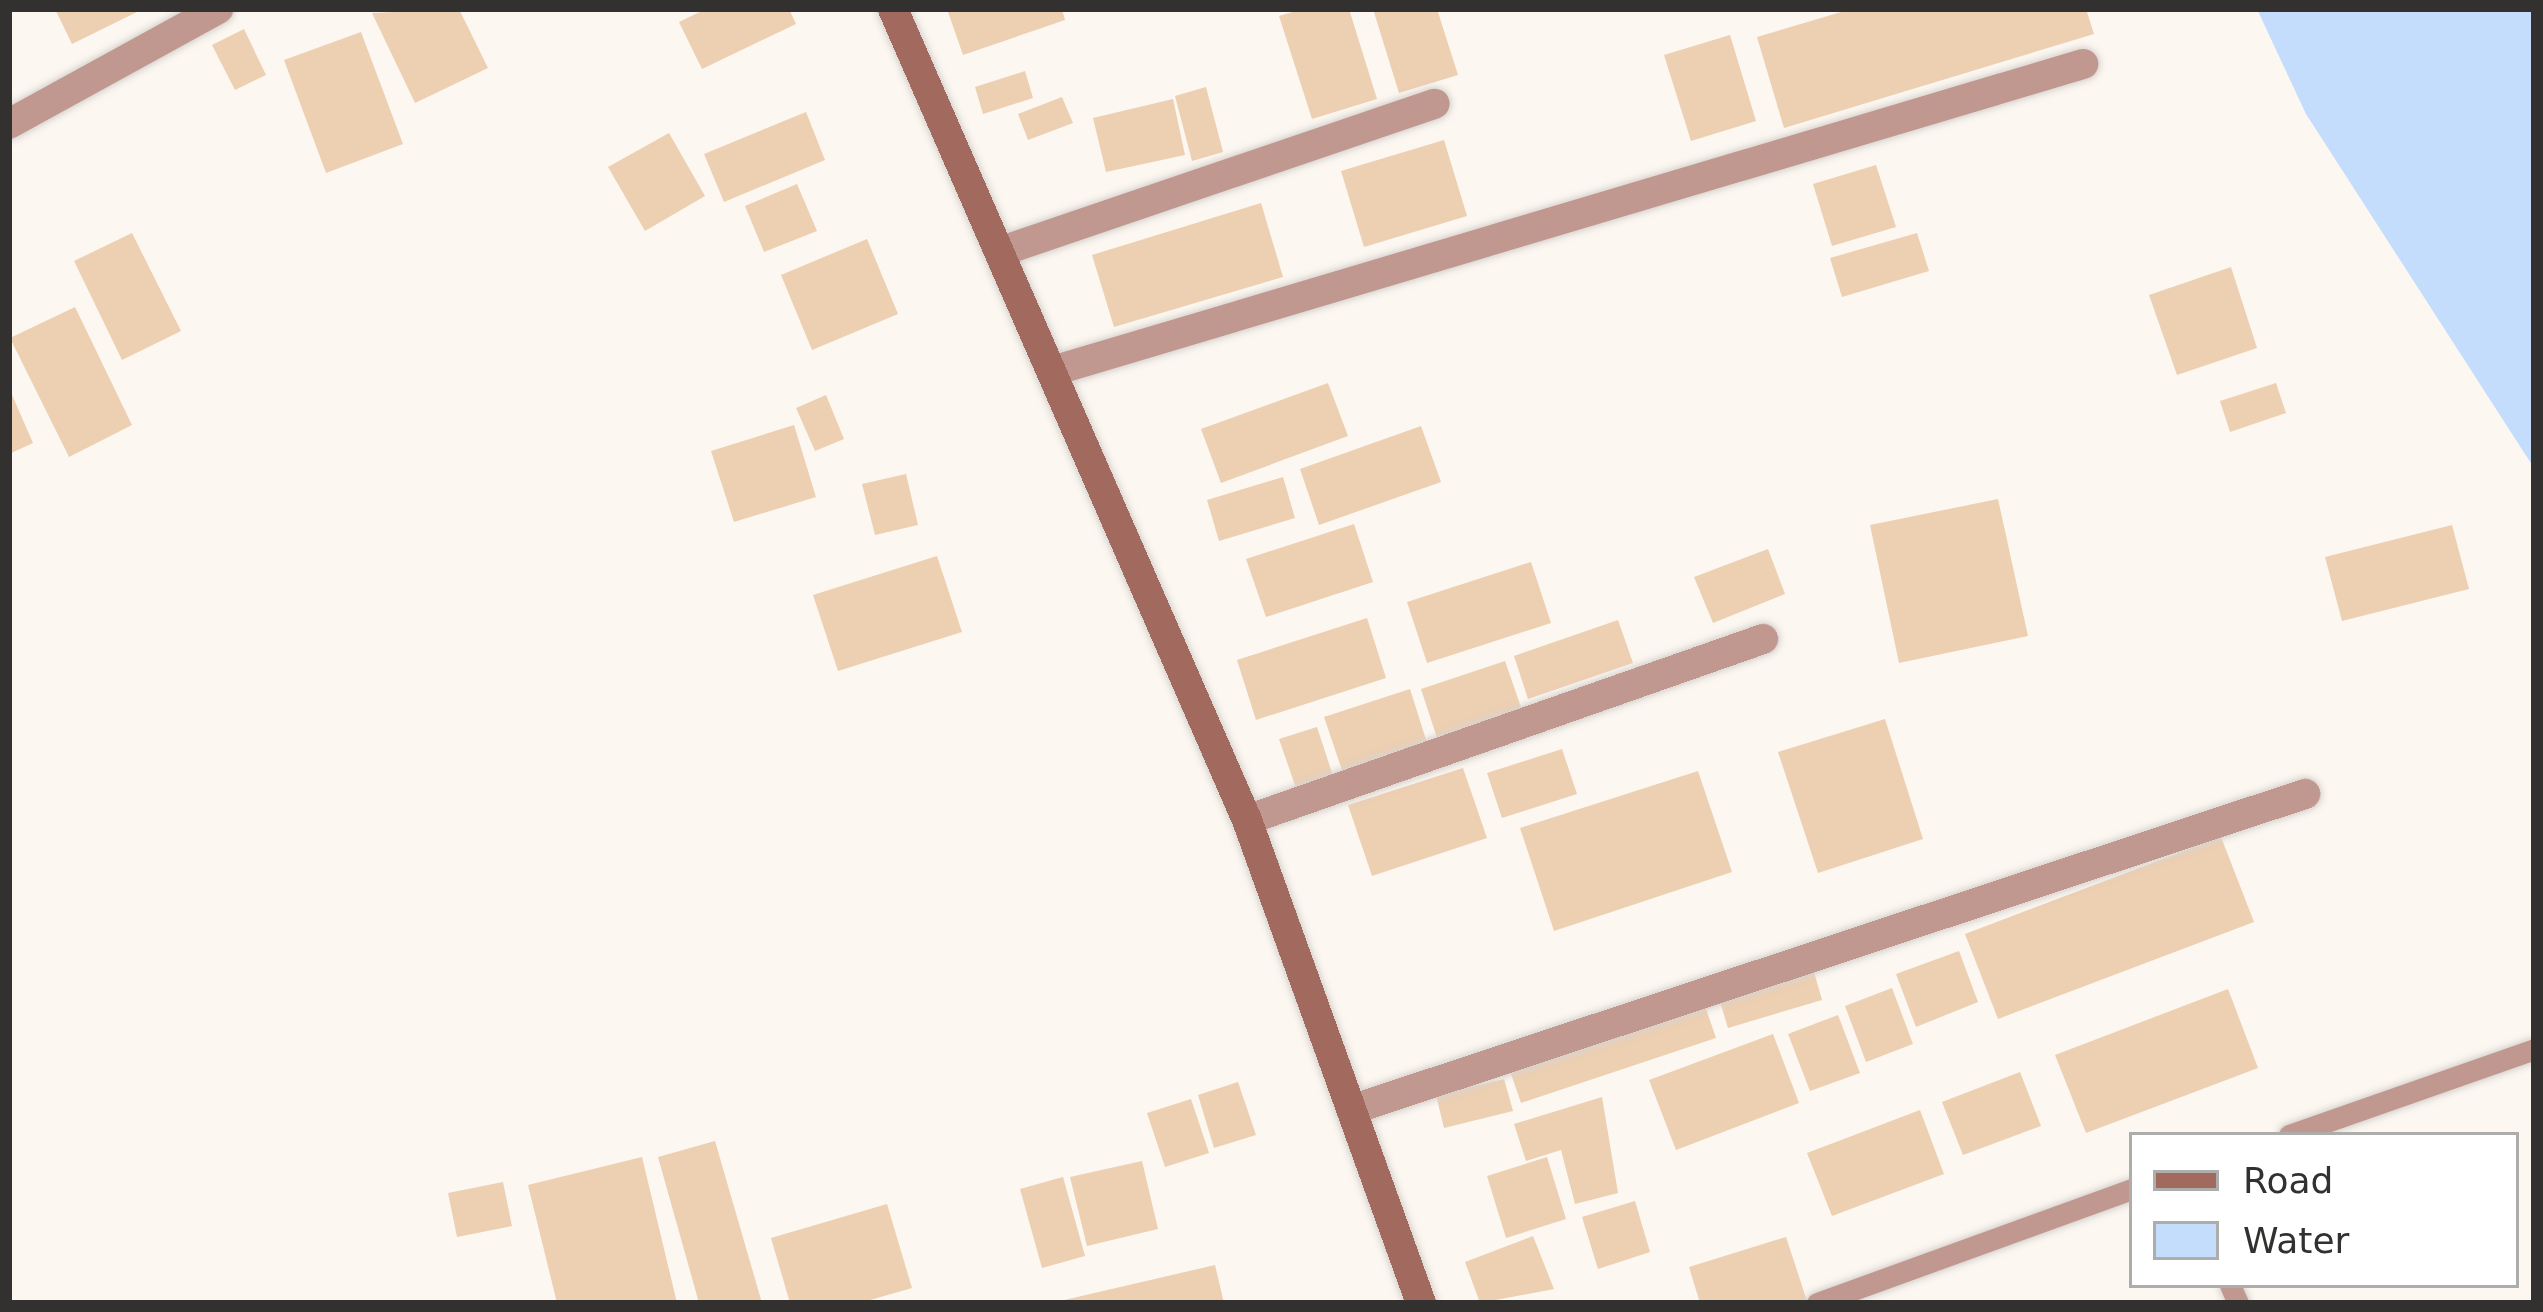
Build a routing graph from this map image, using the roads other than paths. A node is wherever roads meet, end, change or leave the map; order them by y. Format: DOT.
graph roads {
  1 [pos="218,9"];
  2 [pos="893,9"];
  3 [pos="2083,64"];
  4 [pos="1435,104"];
  5 [pos="9,124"];
  6 [pos="1002,251"];
  7 [pos="1056,370"];
  8 [pos="1763,639"];
  9 [pos="2305,794"];
  10 [pos="1247,820"];
  11 [pos="2534,1049"];
  12 [pos="1357,1108"];
  13 [pos="2297,1132"];
  14 [pos="2129,1190"];
  15 [pos="1421,1303"];
  16 [pos="1817,1303"];
  1 -- 5 [label="street"];
  2 -- 6 [label="main road"];
  3 -- 7 [label="street"];
  4 -- 6 [label="street"];
  6 -- 7 [label="main road"];
  7 -- 10 [label="main road"];
  8 -- 10 [label="street"];
  9 -- 12 [label="street"];
  10 -- 12 [label="main road"];
  11 -- 13 [label="lane"];
  12 -- 15 [label="main road"];
  14 -- 16 [label="lane"];
}
